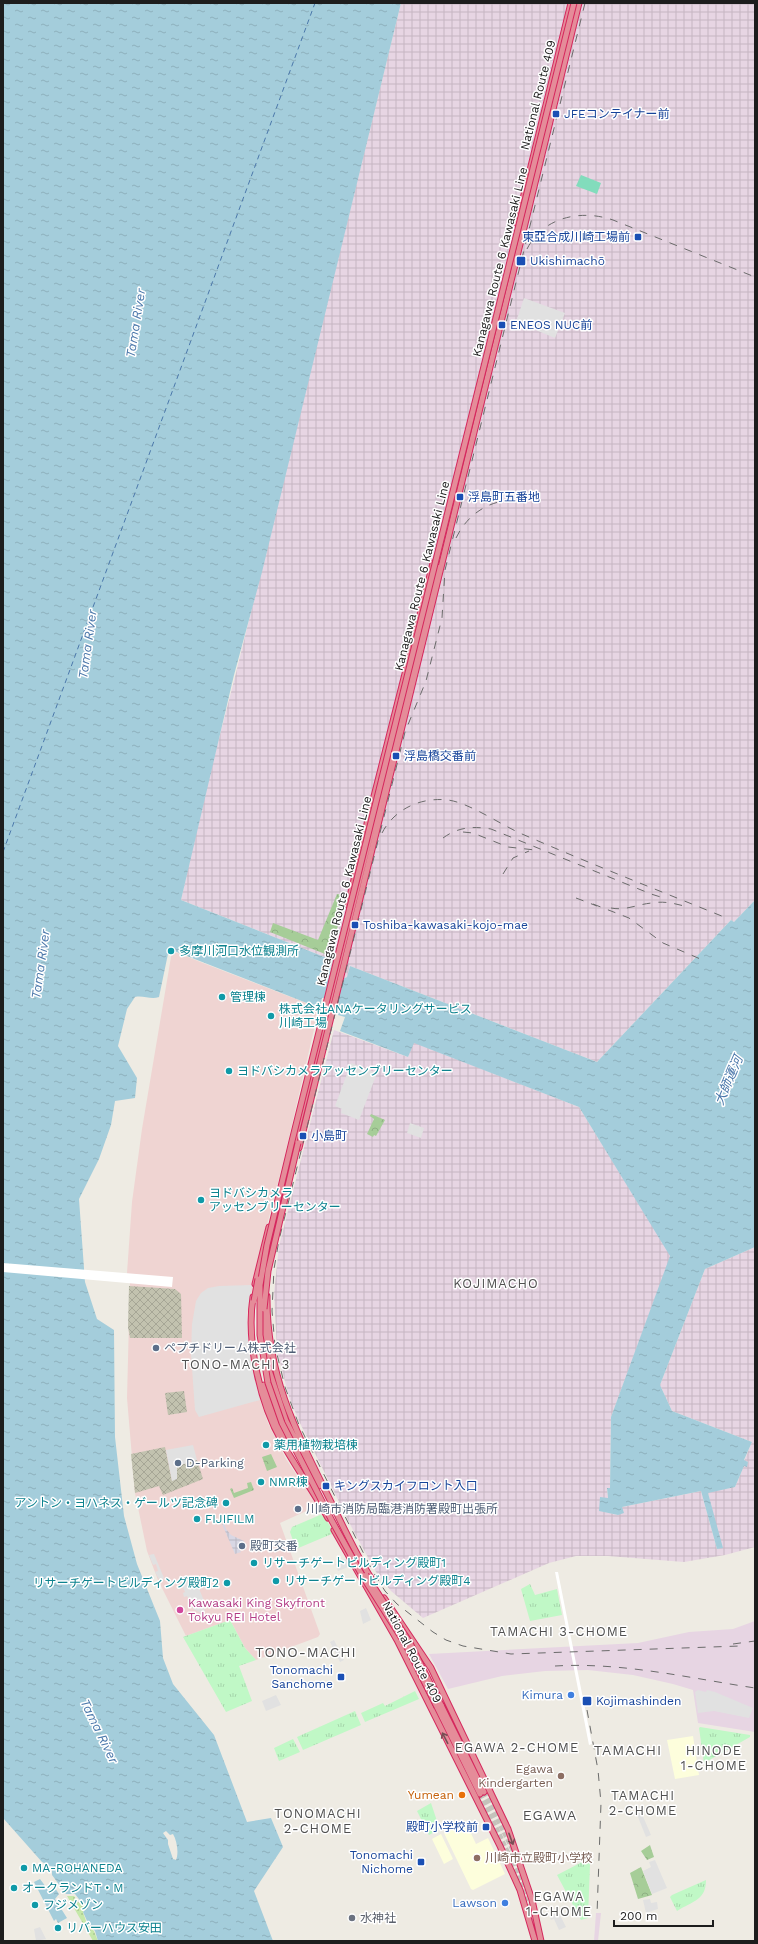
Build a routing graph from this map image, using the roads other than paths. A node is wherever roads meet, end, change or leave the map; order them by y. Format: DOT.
graph roads {
  1 [pos="571,3"];
  2 [pos="574,3"];
  3 [pos="579,3"];
  4 [pos="313,1066"];
  5 [pos="282,1181"];
  6 [pos="278,1385"];
  7 [pos="293,1460"];
  8 [pos="535,1941"];
  9 [pos="541,1941"];
  1 -- 7 [label="highway, National Route 409, bridge"];
  2 -- 5 [label="highway, Kanagawa Route 6 Kawasaki Line, bridge"];
  3 -- 4 [label="highway, Kanagawa Route 6 Kawasaki Line, bridge"];
  3 -- 6 [label="highway, National Route 409"];
  4 -- 5 [label="highway, Kanagawa Route 6 Kawasaki Line, bridge"];
  4 -- 6 [label="highway, bridge"];
  5 -- 7 [label="highway, bridge"];
  6 -- 9 [label="highway, National Route 409, one-way"];
  8 -- 7 [label="highway, National Route 409, one-way"];
}
